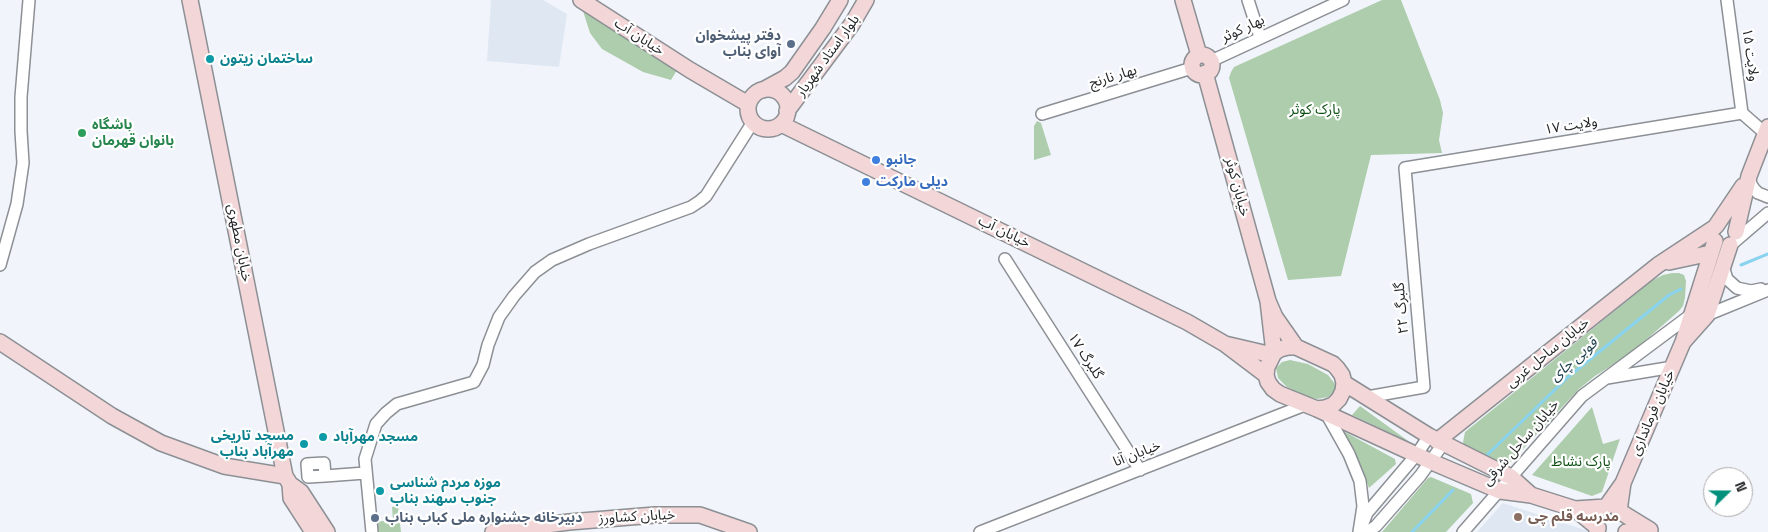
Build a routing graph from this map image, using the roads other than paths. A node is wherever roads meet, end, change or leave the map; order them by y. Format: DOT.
graph roads {
  1 [pos="29,0"];
  2 [pos="190,0"];
  3 [pos="581,0"];
  4 [pos="840,0"];
  5 [pos="866,0"];
  6 [pos="1183,0"];
  7 [pos="1248,0"];
  8 [pos="1343,0"];
  9 [pos="1727,0"];
  10 [pos="1260,37"];
  11 [pos="1202,64"];
  12 [pos="763,90"];
  13 [pos="748,104"];
  14 [pos="1742,113"];
  15 [pos="1042,114"];
  16 [pos="784,117"];
  17 [pos="753,122"];
  18 [pos="1767,130"];
  19 [pos="1405,168"];
  20 [pos="1749,176"];
  21 [pos="1768,197"];
  22 [pos="1768,213"];
  23 [pos="1714,237"];
  24 [pos="1733,240"];
  25 [pos="1005,260"];
  26 [pos="0,265"];
  27 [pos="1658,265"];
  28 [pos="1723,266"];
  29 [pos="1768,289"];
  30 [pos="1268,301"];
  31 [pos="1699,315"];
  32 [pos="0,342"];
  33 [pos="1225,344"];
  34 [pos="1296,347"];
  35 [pos="1273,354"];
  36 [pos="1673,368"];
  37 [pos="1266,374"];
  38 [pos="1605,378"];
  39 [pos="1344,383"];
  40 [pos="1367,397"];
  41 [pos="1316,409"];
  42 [pos="1437,441"];
  43 [pos="1417,454"];
  44 [pos="1432,462"];
  45 [pos="1140,470"];
  46 [pos="365,473"];
  47 [pos="325,476"];
  48 [pos="1511,477"];
  49 [pos="288,480"];
  50 [pos="1500,491"];
  51 [pos="1531,494"];
  52 [pos="1575,509"];
  53 [pos="1612,509"];
  54 [pos="1599,531"];
  55 [pos="1656,531"];
  56 [pos="313,532"];
  57 [pos="327,532"];
  58 [pos="372,532"];
  59 [pos="493,532"];
  60 [pos="749,532"];
  61 [pos="980,532"];
  62 [pos="1359,532"];
  63 [pos="1366,532"];
  64 [pos="1463,532"];
  65 [pos="1616,532"];
  66 [pos="1626,532"];
  1 -- 26 [label="street"];
  2 -- 49 [label="main road, خیابان مطهری"];
  3 -- 13 [label="main road, خیابان آب"];
  4 -- 12 [label="main road, بلوار استاد شهریار"];
  5 -- 16 [label="main road, بلوار استاد شهریار"];
  6 -- 11 [label="main road, خیابان کوثر"];
  7 -- 10 [label="street"];
  8 -- 10 [label="street, بهار کوثر"];
  9 -- 14 [label="street, ولایت ۱۵"];
  10 -- 11 [label="street, بهار کوثر"];
  11 -- 15 [label="street, بهار نارنج"];
  11 -- 30 [label="main road, خیابان کوثر"];
  12 -- 13 [label="main road"];
  12 -- 16 [label="main road"];
  13 -- 17 [label="main road"];
  14 -- 18 [label="street"];
  14 -- 19 [label="street, ولایت ۱۷"];
  16 -- 17 [label="main road"];
  16 -- 33 [label="main road, خیابان آب"];
  17 -- 46 [label="street"];
  18 -- 20 [label="main road, خیابان فرمانداری"];
  19 -- 40 [label="street, گلبرگ ۲۲"];
  20 -- 21 [label="street"];
  20 -- 23 [label="main road, خیابان فرمانداری"];
  20 -- 24 [label="main road, خیابان فرمانداری"];
  22 -- 24 [label="street"];
  23 -- 24 [label="main road"];
  23 -- 24 [label="main road"];
  23 -- 27 [label="main road, خیابان ساحل غربی"];
  23 -- 27 [label="main road, خیابان ساحل غربی"];
  23 -- 31 [label="main road, خیابان فرمانداری"];
  24 -- 28 [label="main road, خیابان فرمانداری"];
  25 -- 45 [label="street, گلبرگ ۱۷"];
  27 -- 42 [label="main road, خیابان ساحل غربی"];
  28 -- 29 [label="street"];
  28 -- 31 [label="main road, خیابان فرمانداری"];
  29 -- 31 [label="street, خیابان ساحل شرقی"];
  30 -- 34 [label="main road, خیابان کوثر"];
  30 -- 35 [label="main road, خیابان کوثر"];
  31 -- 36 [label="main road, خیابان فرمانداری"];
  31 -- 38 [label="street, خیابان ساحل شرقی"];
  32 -- 49 [label="main road"];
  33 -- 35 [label="main road, خیابان آب"];
  33 -- 37 [label="main road, خیابان آب"];
  34 -- 35 [label="main road"];
  34 -- 39 [label="main road"];
  35 -- 37 [label="main road"];
  36 -- 38 [label="street, خیابان ساحل شرقی"];
  36 -- 53 [label="main road, خیابان فرمانداری"];
  37 -- 41 [label="main road"];
  38 -- 48 [label="street, خیابان ساحل شرقی"];
  39 -- 40 [label="main road"];
  39 -- 41 [label="main road"];
  40 -- 42 [label="main road"];
  41 -- 43 [label="main road"];
  41 -- 45 [label="street, خیابان آنا"];
  41 -- 62 [label="street"];
  42 -- 43 [label="street"];
  42 -- 44 [label="street"];
  42 -- 48 [label="main road"];
  43 -- 44 [label="main road"];
  43 -- 62 [label="street"];
  44 -- 50 [label="main road"];
  44 -- 63 [label="street"];
  45 -- 61 [label="street, خیابان آنا"];
  46 -- 47 [label="street"];
  46 -- 58 [label="street"];
  48 -- 50 [label="street, خیابان ساحل شرقی"];
  48 -- 51 [label="main road"];
  49 -- 56 [label="main road, خیابان مطهری"];
  49 -- 57 [label="main road"];
  50 -- 51 [label="main road"];
  50 -- 64 [label="street, خیابان ساحل شرقی"];
  51 -- 52 [label="main road"];
  52 -- 53 [label="main road"];
  52 -- 54 [label="main road"];
  53 -- 54 [label="main road"];
  53 -- 55 [label="main road"];
  53 -- 65 [label="main road"];
  55 -- 66 [label="main road"];
  59 -- 60 [label="main road, خیابان کشاورز"];
}
